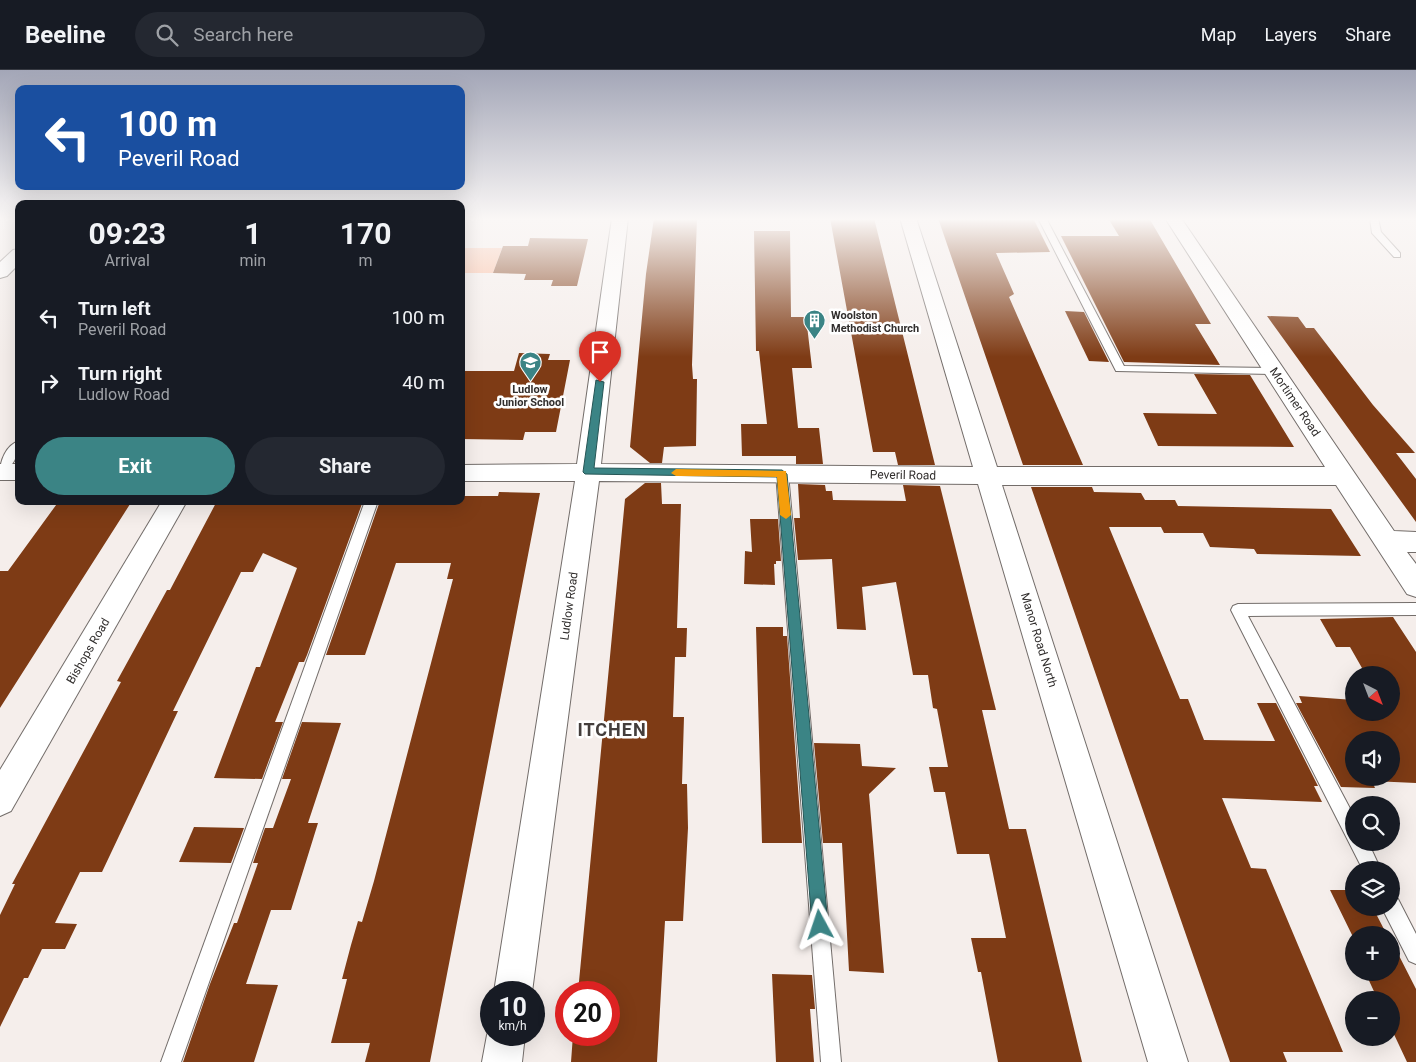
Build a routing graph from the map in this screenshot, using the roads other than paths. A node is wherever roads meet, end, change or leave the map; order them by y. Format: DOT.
graph roads {
  1 [pos="614,264"];
  2 [pos="923,264"];
  3 [pos="1066,264"];
  4 [pos="1204,264"];
  5 [pos="1274,371"];
  6 [pos="15,450"];
  7 [pos="0,471"];
  8 [pos="15,472"];
  9 [pos="588,472"];
  10 [pos="465,473"];
  11 [pos="782,474"];
  12 [pos="989,476"];
  13 [pos="1344,476"];
  14 [pos="174,505"];
  15 [pos="371,505"];
  16 [pos="1387,541"];
  17 [pos="1416,542"];
  18 [pos="1416,586"];
  19 [pos="1416,609"];
  20 [pos="0,800"];
  21 [pos="1345,817"];
  22 [pos="1396,916"];
  23 [pos="1416,954"];
  24 [pos="515,981"];
  25 [pos="504,1046"];
  26 [pos="171,1062"];
  27 [pos="502,1062"];
  28 [pos="831,1062"];
  29 [pos="1168,1062"];
  1 -- 9 [label="street, Ludlow Road"];
  2 -- 12 [label="street, Manor Road North"];
  3 -- 5 [label="lane"];
  4 -- 5 [label="street, Mortimer Road"];
  5 -- 13 [label="street, Mortimer Road"];
  6 -- 7 [label="lane"];
  7 -- 8 [label="street"];
  9 -- 10 [label="street, Peveril Road"];
  9 -- 11 [label="street, Peveril Road"];
  9 -- 24 [label="street, Ludlow Road"];
  11 -- 12 [label="street, Peveril Road"];
  11 -- 28 [label="lane"];
  12 -- 13 [label="street, Peveril Road"];
  12 -- 29 [label="street, Manor Road North"];
  13 -- 16 [label="street, Mortimer Road"];
  14 -- 20 [label="street, Bishops Road"];
  15 -- 26 [label="lane"];
  16 -- 17 [label="street"];
  16 -- 18 [label="street, Mortimer Road"];
  19 -- 21 [label="lane"];
  22 -- 23 [label="lane"];
  25 -- 27 [label="street"];
}
